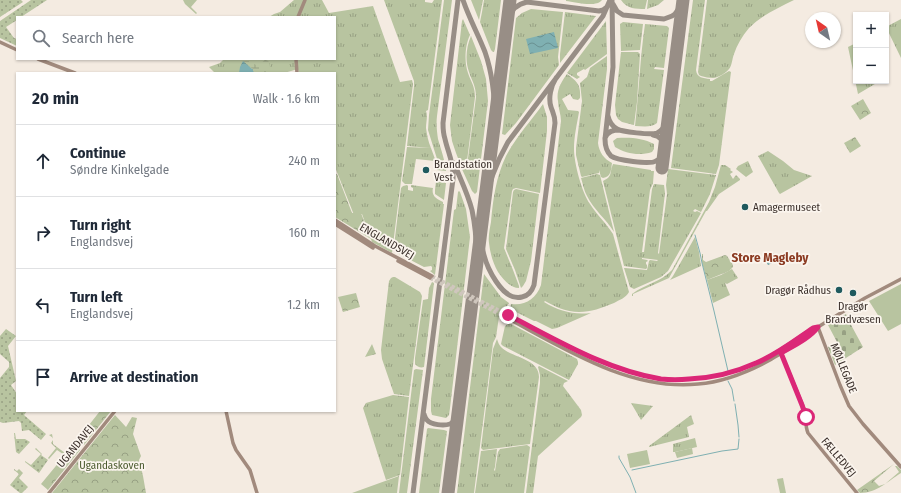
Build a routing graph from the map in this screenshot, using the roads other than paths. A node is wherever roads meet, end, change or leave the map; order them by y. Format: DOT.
graph roads {
  1 [pos="305,0"];
  2 [pos="298,16"];
  3 [pos="0,42"];
  4 [pos="16,50"];
  5 [pos="41,60"];
  6 [pos="296,60"];
  7 [pos="71,72"];
  8 [pos="297,72"];
  9 [pos="336,221"];
  10 [pos="336,225"];
  11 [pos="901,279"];
  12 [pos="818,327"];
  13 [pos="781,353"];
  14 [pos="114,412"];
  15 [pos="226,412"];
  16 [pos="901,467"];
  17 [pos="49,493"];
  18 [pos="257,493"];
  19 [pos="857,493"];
  1 -- 2 [label="main road"];
  3 -- 4 [label="main road"];
  5 -- 7 [label="main road"];
  6 -- 8 [label="main road"];
  9 -- 10 [label="main road, ENGLANDSVEJ"];
  11 -- 12 [label="main road"];
  12 -- 13 [label="main road"];
  12 -- 13 [label="main road"];
  12 -- 16 [label="main road, MØLLEGADE"];
  13 -- 19 [label="main road, FÆLLEDVEJ"];
  14 -- 17 [label="main road, UGANDAVEJ"];
  15 -- 18 [label="main road"];
}
